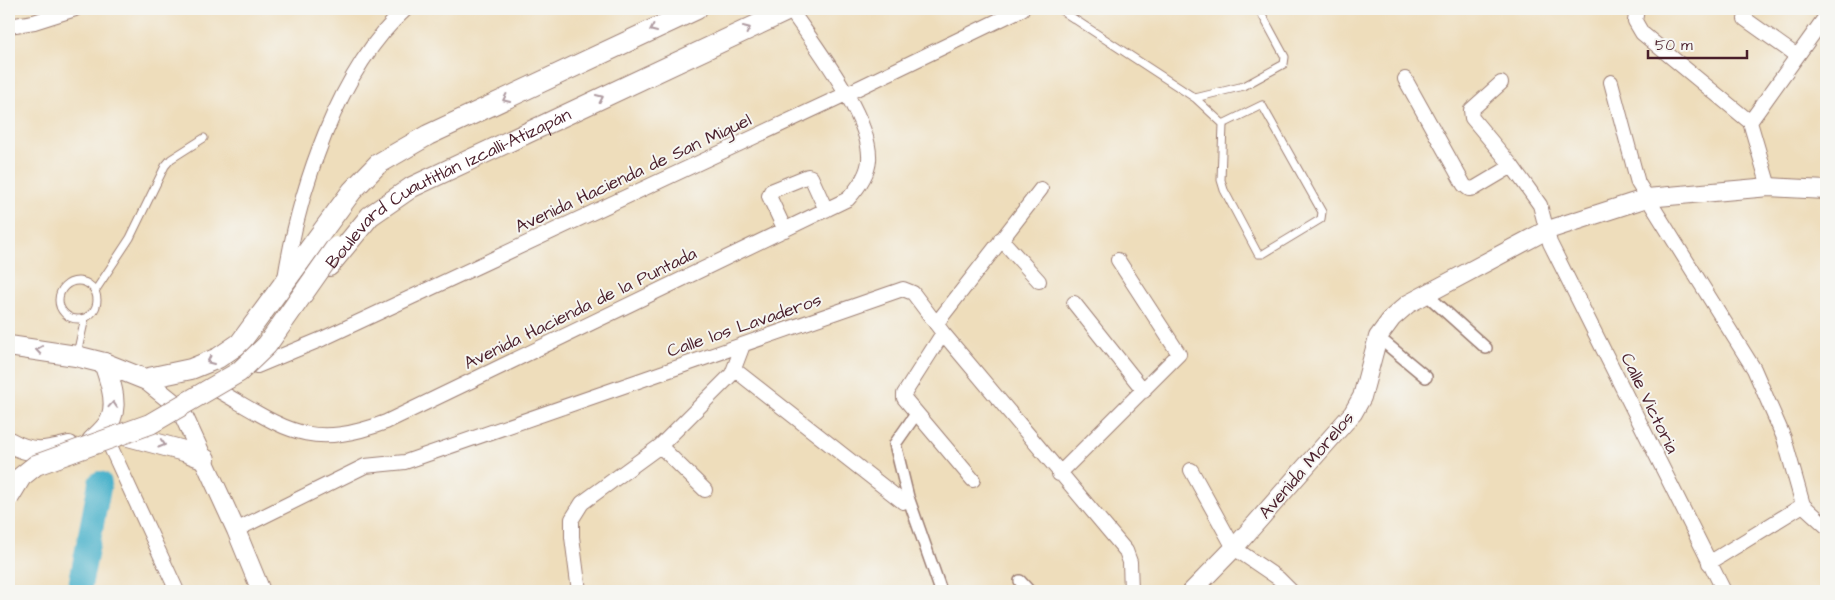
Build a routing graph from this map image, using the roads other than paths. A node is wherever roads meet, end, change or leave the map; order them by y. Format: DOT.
graph roads {
  1 [pos="75,9"];
  2 [pos="406,9"];
  3 [pos="697,9"];
  4 [pos="791,9"];
  5 [pos="1022,9"];
  6 [pos="1059,9"];
  7 [pos="1259,9"];
  8 [pos="1636,15"];
  9 [pos="1826,16"];
  10 [pos="1745,19"];
  11 [pos="9,26"];
  12 [pos="1797,56"];
  13 [pos="1405,79"];
  14 [pos="1611,82"];
  15 [pos="1501,83"];
  16 [pos="846,94"];
  17 [pos="1195,98"];
  18 [pos="1750,122"];
  19 [pos="1223,124"];
  20 [pos="204,138"];
  21 [pos="1512,166"];
  22 [pos="1769,187"];
  23 [pos="1041,189"];
  24 [pos="1826,190"];
  25 [pos="352,191"];
  26 [pos="1647,198"];
  27 [pos="826,210"];
  28 [pos="370,216"];
  29 [pos="784,230"];
  30 [pos="1545,231"];
  31 [pos="1001,240"];
  32 [pos="332,245"];
  33 [pos="1118,260"];
  34 [pos="1039,281"];
  35 [pos="284,284"];
  36 [pos="95,291"];
  37 [pos="1426,294"];
  38 [pos="1074,303"];
  39 [pos="85,318"];
  40 [pos="939,328"];
  41 [pos="1378,337"];
  42 [pos="743,345"];
  43 [pos="9,346"];
  44 [pos="1486,348"];
  45 [pos="76,356"];
  46 [pos="104,363"];
  47 [pos="257,366"];
  48 [pos="735,370"];
  49 [pos="1426,377"];
  50 [pos="144,379"];
  51 [pos="219,391"];
  52 [pos="1144,391"];
  53 [pos="180,408"];
  54 [pos="916,414"];
  55 [pos="105,437"];
  56 [pos="9,442"];
  57 [pos="660,446"];
  58 [pos="39,453"];
  59 [pos="205,459"];
  60 [pos="1191,470"];
  61 [pos="1059,474"];
  62 [pos="972,480"];
  63 [pos="9,485"];
  64 [pos="705,490"];
  65 [pos="9,497"];
  66 [pos="904,502"];
  67 [pos="1803,505"];
  68 [pos="9,506"];
  69 [pos="1826,526"];
  70 [pos="236,530"];
  71 [pos="1234,548"];
  72 [pos="1709,563"];
  73 [pos="1020,581"];
  74 [pos="177,591"];
  75 [pos="261,591"];
  76 [pos="580,591"];
  77 [pos="941,591"];
  78 [pos="1029,591"];
  79 [pos="1131,591"];
  80 [pos="1192,591"];
  81 [pos="1292,591"];
  82 [pos="1724,591"];
  1 -- 11 [label="street"];
  2 -- 35 [label="street"];
  3 -- 25 [label="main road, Boulevard Cuautitlán Izcalli-Atizapán, one-way"];
  4 -- 16 [label="street, Avenida Hacienda de la Puntada"];
  28 -- 4 [label="main road, Boulevard Cuautitlán Izcalli-Atizapán, one-way"];
  5 -- 16 [label="street, Avenida Hacienda de San Miguel"];
  6 -- 17 [label="lane"];
  7 -- 17 [label="lane"];
  8 -- 18 [label="street"];
  9 -- 12 [label="street"];
  10 -- 12 [label="street"];
  12 -- 18 [label="street"];
  13 -- 21 [label="street"];
  14 -- 26 [label="street"];
  15 -- 21 [label="street, Calle Victoria"];
  16 -- 27 [label="street, Avenida Hacienda de la Puntada"];
  16 -- 47 [label="street, Avenida Hacienda de San Miguel"];
  17 -- 19 [label="lane"];
  18 -- 22 [label="street"];
  19 -- 19 [label="lane"];
  20 -- 36 [label="lane"];
  21 -- 30 [label="street, Calle Victoria"];
  22 -- 24 [label="street, Avenida Morelos"];
  22 -- 26 [label="street, Avenida Morelos"];
  23 -- 31 [label="street"];
  25 -- 32 [label="main road"];
  25 -- 35 [label="main road, Boulevard Cuautitlán Izcalli-Atizapán"];
  26 -- 30 [label="street, Avenida Morelos"];
  26 -- 67 [label="street"];
  27 -- 29 [label="street, Avenida Hacienda de la Puntada"];
  27 -- 29 [label="street"];
  28 -- 32 [label="main road"];
  28 -- 47 [label="main road, Boulevard Cuautitlán Izcalli-Atizapán"];
  29 -- 51 [label="street, Avenida Hacienda de la Puntada"];
  30 -- 37 [label="street, Avenida Morelos"];
  30 -- 72 [label="street, Calle Victoria"];
  31 -- 34 [label="street"];
  31 -- 40 [label="street"];
  32 -- 63 [label="main road"];
  32 -- 65 [label="main road, bridge"];
  33 -- 52 [label="street"];
  35 -- 50 [label="main road, Boulevard Cuautitlán Izcalli-Atizapán, one-way"];
  36 -- 39 [label="lane"];
  36 -- 39 [label="lane"];
  37 -- 41 [label="street, Avenida Morelos"];
  37 -- 44 [label="street"];
  38 -- 52 [label="street"];
  39 -- 45 [label="lane"];
  40 -- 42 [label="street, Calle los Lavaderos"];
  40 -- 54 [label="street"];
  40 -- 61 [label="street, Calle los Lavaderos"];
  41 -- 49 [label="street"];
  41 -- 71 [label="street, Avenida Morelos"];
  42 -- 48 [label="street"];
  42 -- 70 [label="street, Calle los Lavaderos"];
  45 -- 43 [label="main road, one-way"];
  45 -- 46 [label="main road"];
  46 -- 50 [label="main road"];
  55 -- 46 [label="main road, one-way"];
  47 -- 51 [label="main road, Boulevard Cuautitlán Izcalli-Atizapán"];
  48 -- 57 [label="street"];
  48 -- 66 [label="street"];
  50 -- 53 [label="street"];
  51 -- 53 [label="main road, Boulevard Cuautitlán Izcalli-Atizapán"];
  52 -- 61 [label="street"];
  53 -- 55 [label="main road, Boulevard Cuautitlán Izcalli-Atizapán"];
  53 -- 59 [label="street"];
  54 -- 62 [label="street"];
  54 -- 77 [label="street"];
  55 -- 58 [label="main road, Boulevard Cuautitlán Izcalli-Atizapán"];
  55 -- 59 [label="main road, one-way"];
  55 -- 74 [label="street"];
  56 -- 58 [label="main road"];
  57 -- 64 [label="street"];
  57 -- 76 [label="street"];
  58 -- 68 [label="main road"];
  59 -- 70 [label="street"];
  60 -- 71 [label="street"];
  61 -- 79 [label="street, Calle los Lavaderos"];
  67 -- 69 [label="street"];
  67 -- 72 [label="street"];
  70 -- 75 [label="street"];
  71 -- 80 [label="street, Avenida Morelos"];
  71 -- 81 [label="street"];
  72 -- 82 [label="street, Calle Victoria"];
  73 -- 78 [label="street"];
}
